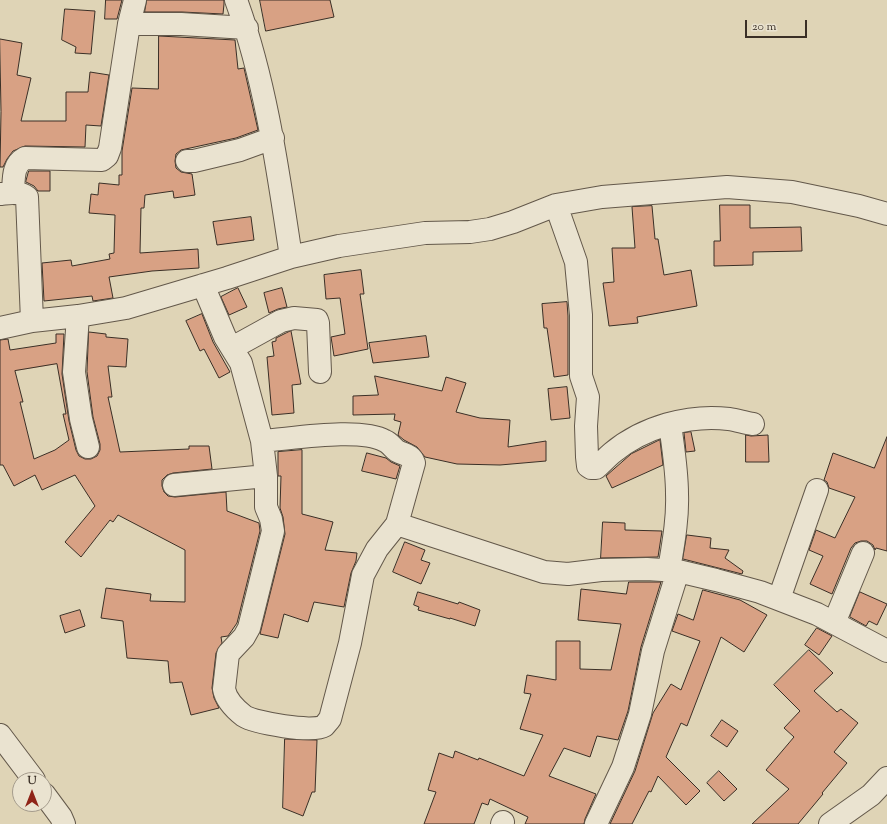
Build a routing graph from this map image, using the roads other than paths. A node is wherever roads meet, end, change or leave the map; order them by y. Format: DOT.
graph roads {
  1 [pos="135,0"];
  2 [pos="236,0"];
  3 [pos="129,24"];
  4 [pos="247,28"];
  5 [pos="273,138"];
  6 [pos="187,161"];
  7 [pos="6,194"];
  8 [pos="556,205"];
  9 [pos="887,214"];
  10 [pos="291,257"];
  11 [pos="203,285"];
  12 [pos="78,316"];
  13 [pos="32,321"];
  14 [pos="0,328"];
  15 [pos="232,348"];
  16 [pos="320,372"];
  17 [pos="670,424"];
  18 [pos="753,424"];
  19 [pos="262,441"];
  20 [pos="88,447"];
  21 [pos="266,476"];
  22 [pos="174,485"];
  23 [pos="817,490"];
  24 [pos="397,524"];
  25 [pos="863,552"];
  26 [pos="673,570"];
  27 [pos="779,599"];
  28 [pos="834,623"];
  29 [pos="887,651"];
  30 [pos="0,735"];
  31 [pos="28,772"];
  32 [pos="887,778"];
  33 [pos="52,805"];
  34 [pos="64,824"];
  35 [pos="596,824"];
  36 [pos="830,824"];
  1 -- 3 [label="street"];
  2 -- 4 [label="street"];
  3 -- 4 [label="street"];
  3 -- 7 [label="street"];
  4 -- 5 [label="street"];
  5 -- 6 [label="street"];
  5 -- 10 [label="street"];
  7 -- 13 [label="street"];
  8 -- 9 [label="street"];
  8 -- 10 [label="street"];
  8 -- 17 [label="street"];
  10 -- 11 [label="street"];
  11 -- 12 [label="street"];
  11 -- 15 [label="street"];
  12 -- 13 [label="street"];
  12 -- 20 [label="street"];
  13 -- 14 [label="street"];
  15 -- 16 [label="street"];
  15 -- 19 [label="street"];
  17 -- 18 [label="street"];
  17 -- 26 [label="street"];
  19 -- 21 [label="street"];
  19 -- 24 [label="street"];
  21 -- 22 [label="street"];
  21 -- 24 [label="street"];
  23 -- 27 [label="street"];
  24 -- 26 [label="street"];
  25 -- 28 [label="street"];
  26 -- 27 [label="street"];
  26 -- 35 [label="street"];
  27 -- 28 [label="street"];
  28 -- 29 [label="street"];
  30 -- 31 [label="street"];
  32 -- 36 [label="street"];
  33 -- 34 [label="street"];
}
